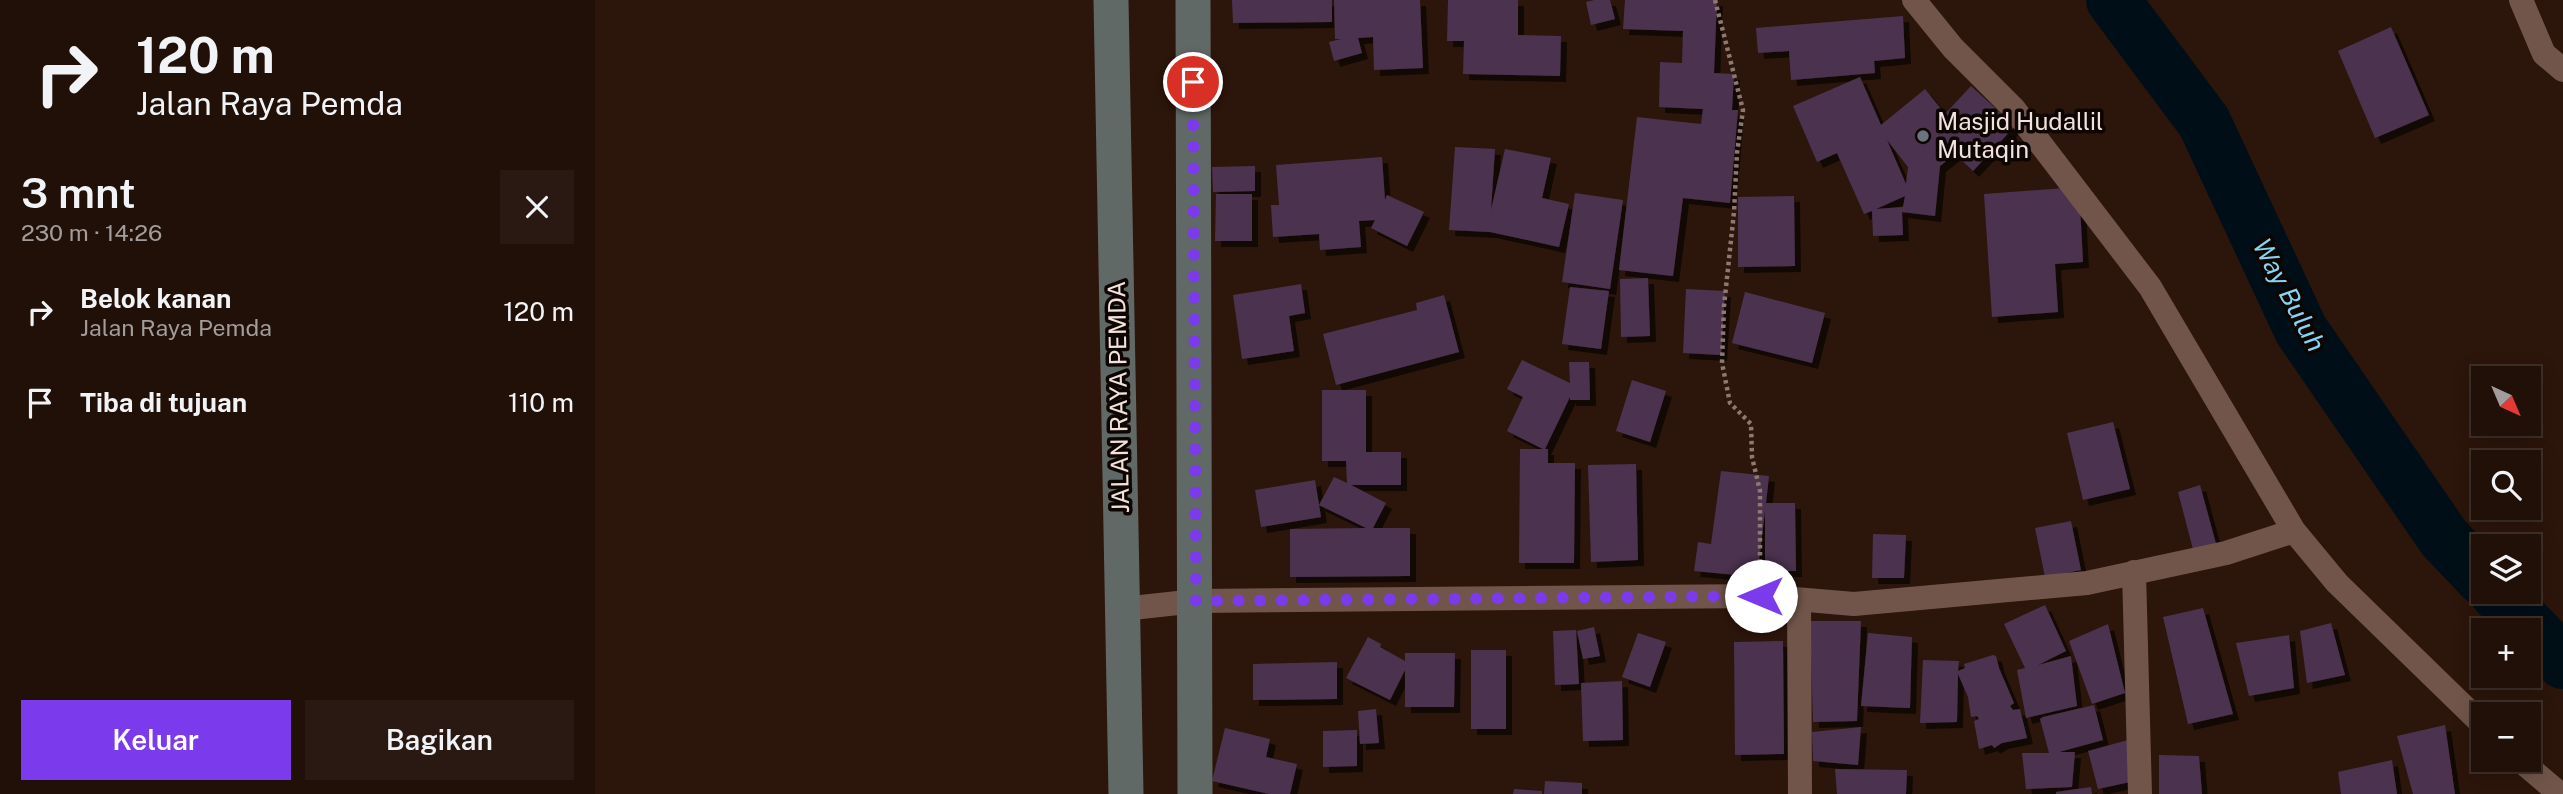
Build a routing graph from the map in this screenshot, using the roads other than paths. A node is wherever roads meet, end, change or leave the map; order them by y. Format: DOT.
graph roads {
  1 [pos="1111,0"];
  2 [pos="1193,0"];
  3 [pos="1914,0"];
  4 [pos="2521,0"];
  5 [pos="2563,70"];
  6 [pos="2294,531"];
  7 [pos="2134,572"];
  8 [pos="1196,601"];
  9 [pos="1799,601"];
  10 [pos="1123,610"];
  11 [pos="2471,712"];
  12 [pos="2534,772"];
  13 [pos="1126,794"];
  14 [pos="1195,794"];
  15 [pos="1800,794"];
  16 [pos="2140,794"];
  17 [pos="2560,794"];
  1 -- 10 [label="street, JALAN RAYA PEMDA"];
  2 -- 8 [label="street"];
  3 -- 6 [label="street"];
  4 -- 5 [label="street"];
  6 -- 7 [label="street"];
  6 -- 11 [label="street"];
  7 -- 9 [label="street"];
  7 -- 16 [label="street"];
  8 -- 9 [label="street"];
  8 -- 10 [label="street"];
  8 -- 14 [label="street"];
  9 -- 15 [label="street"];
  10 -- 13 [label="street, JALAN RAYA PEMDA"];
  12 -- 17 [label="street"];
}
